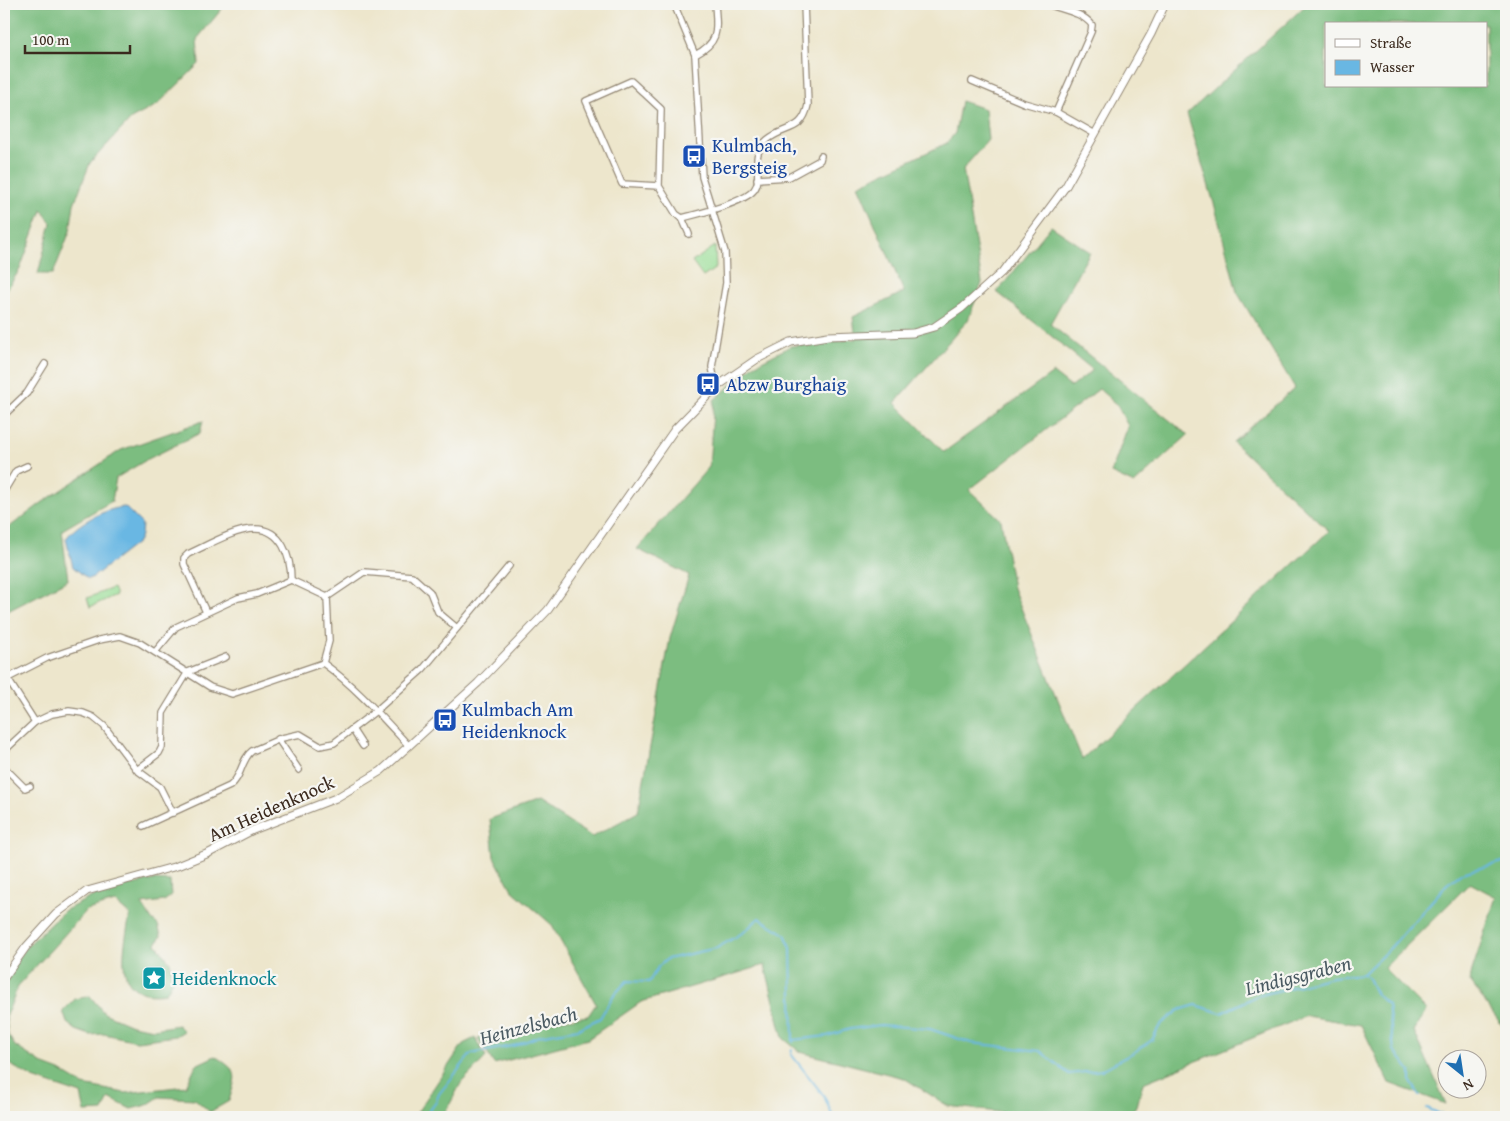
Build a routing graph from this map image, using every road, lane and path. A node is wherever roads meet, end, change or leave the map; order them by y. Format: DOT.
graph roads {
  1 [pos="674,4"];
  2 [pos="715,4"];
  3 [pos="804,4"];
  4 [pos="1048,4"];
  5 [pos="1165,4"];
  6 [pos="695,55"];
  7 [pos="972,81"];
  8 [pos="1056,112"];
  9 [pos="1095,134"];
  10 [pos="821,156"];
  11 [pos="757,179"];
  12 [pos="659,186"];
  13 [pos="711,208"];
  14 [pos="682,218"];
  15 [pos="689,234"];
  16 [pos="45,364"];
  17 [pos="716,387"];
  18 [pos="4,415"];
  19 [pos="28,466"];
  20 [pos="4,491"];
  21 [pos="509,566"];
  22 [pos="291,580"];
  23 [pos="327,597"];
  24 [pos="206,612"];
  25 [pos="457,628"];
  26 [pos="155,652"];
  27 [pos="226,657"];
  28 [pos="323,663"];
  29 [pos="188,672"];
  30 [pos="5,679"];
  31 [pos="377,710"];
  32 [pos="35,722"];
  33 [pos="352,729"];
  34 [pos="278,739"];
  35 [pos="363,746"];
  36 [pos="409,746"];
  37 [pos="4,751"];
  38 [pos="4,767"];
  39 [pos="137,770"];
  40 [pos="299,770"];
  41 [pos="30,786"];
  42 [pos="173,813"];
  43 [pos="143,826"];
  44 [pos="4,978"];
  1 -- 6 [label="street"];
  2 -- 6 [label="street"];
  3 -- 11 [label="street"];
  4 -- 8 [label="street"];
  5 -- 9 [label="street, Am Heidenknock"];
  6 -- 13 [label="street"];
  7 -- 8 [label="street"];
  8 -- 9 [label="street"];
  9 -- 17 [label="street, Am Heidenknock"];
  10 -- 11 [label="street"];
  11 -- 13 [label="street"];
  12 -- 12 [label="street"];
  12 -- 14 [label="street"];
  13 -- 14 [label="street"];
  13 -- 17 [label="street"];
  14 -- 15 [label="street"];
  16 -- 18 [label="street"];
  17 -- 36 [label="street, Am Heidenknock"];
  19 -- 20 [label="street"];
  21 -- 25 [label="street"];
  22 -- 23 [label="street"];
  22 -- 24 [label="street"];
  22 -- 24 [label="street"];
  23 -- 25 [label="street"];
  23 -- 28 [label="street"];
  24 -- 26 [label="street"];
  25 -- 31 [label="street"];
  26 -- 29 [label="street"];
  26 -- 30 [label="street"];
  27 -- 29 [label="street"];
  28 -- 29 [label="street"];
  28 -- 31 [label="street"];
  29 -- 39 [label="street"];
  30 -- 32 [label="street"];
  31 -- 33 [label="street"];
  31 -- 36 [label="street"];
  32 -- 37 [label="street"];
  32 -- 39 [label="street"];
  33 -- 34 [label="street"];
  33 -- 35 [label="street"];
  34 -- 40 [label="street"];
  34 -- 42 [label="street"];
  36 -- 44 [label="street, Am Heidenknock"];
  38 -- 41 [label="street"];
  39 -- 42 [label="street"];
  42 -- 43 [label="street"];
}
